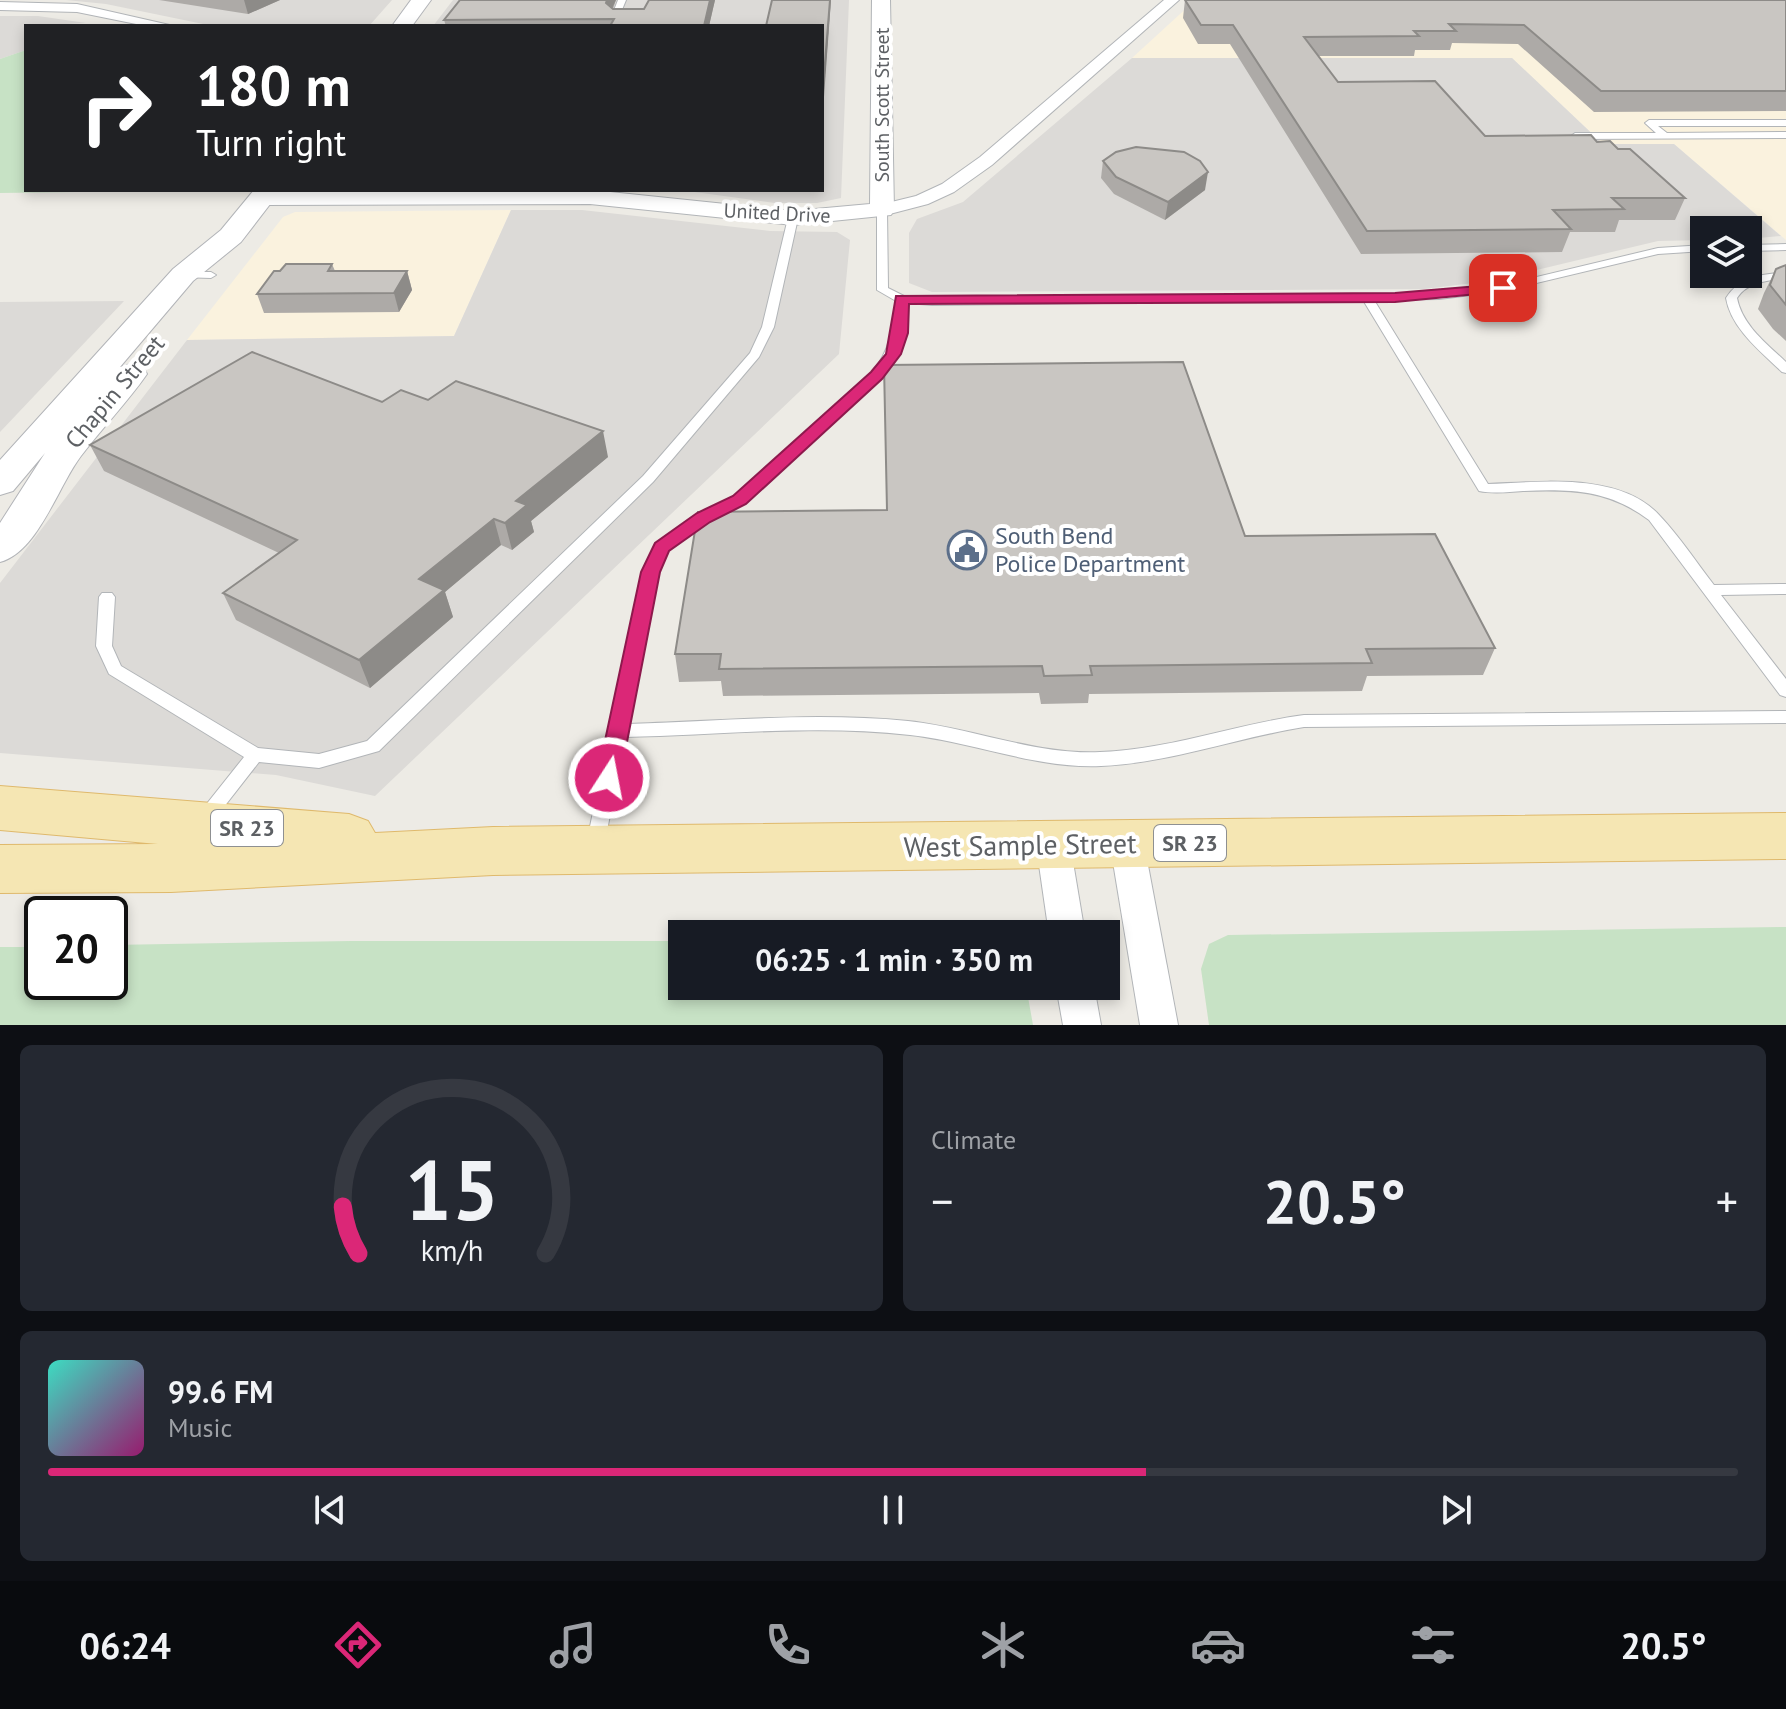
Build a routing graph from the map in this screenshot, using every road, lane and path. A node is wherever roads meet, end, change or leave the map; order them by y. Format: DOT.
graph roads {
  1 [pos="421,0"];
  2 [pos="622,0"];
  3 [pos="881,0"];
  4 [pos="1172,0"];
  5 [pos="0,6"];
  6 [pos="628,20"];
  7 [pos="157,24"];
  8 [pos="403,24"];
  9 [pos="1786,123"];
  10 [pos="1664,135"];
  11 [pos="1786,135"];
  12 [pos="1575,136"];
  13 [pos="265,194"];
  14 [pos="882,210"];
  15 [pos="793,218"];
  16 [pos="1786,247"];
  17 [pos="1762,248"];
  18 [pos="1690,249"];
  19 [pos="197,275"];
  20 [pos="1786,275"];
  21 [pos="1367,298"];
  22 [pos="902,299"];
  23 [pos="1786,369"];
  24 [pos="0,483"];
  25 [pos="0,549"];
  26 [pos="1786,589"];
  27 [pos="1710,590"];
  28 [pos="107,597"];
  29 [pos="1786,691"];
  30 [pos="1786,717"];
  31 [pos="618,731"];
  32 [pos="255,755"];
  33 [pos="0,808"];
  34 [pos="201,824"];
  35 [pos="1786,836"];
  36 [pos="1053,844"];
  37 [pos="1127,844"];
  38 [pos="594,849"];
  39 [pos="493,851"];
  40 [pos="0,869"];
  41 [pos="1065,920"];
  42 [pos="1078,1000"];
  43 [pos="1082,1025"];
  44 [pos="1159,1025"];
  1 -- 8 [label="main road"];
  2 -- 6 [label="lane"];
  3 -- 14 [label="street, South Scott Street"];
  4 -- 14 [label="street, United Drive"];
  5 -- 7 [label="street"];
  9 -- 10 [label="lane"];
  10 -- 11 [label="lane"];
  10 -- 12 [label="lane"];
  13 -- 15 [label="street, United Drive"];
  13 -- 19 [label="main road, Chapin Street"];
  14 -- 15 [label="street, United Drive"];
  14 -- 22 [label="lane"];
  15 -- 32 [label="lane"];
  16 -- 17 [label="lane"];
  18 -- 21 [label="lane"];
  19 -- 24 [label="main road, Chapin Street"];
  19 -- 25 [label="main road, Chapin Street"];
  20 -- 23 [label="lane"];
  21 -- 22 [label="lane"];
  21 -- 27 [label="lane"];
  22 -- 31 [label="lane"];
  26 -- 27 [label="lane"];
  27 -- 29 [label="lane"];
  28 -- 32 [label="lane"];
  30 -- 31 [label="lane"];
  31 -- 38 [label="lane"];
  32 -- 34 [label="lane"];
  33 -- 34 [label="main road, West Sample Street / SR 23"];
  34 -- 39 [label="main road, West Sample Street / SR 23"];
  35 -- 37 [label="main road, West Sample Street / SR 23"];
  36 -- 37 [label="main road, West Sample Street / SR 23"];
  36 -- 38 [label="main road, West Sample Street / SR 23"];
  36 -- 41 [label="street"];
  37 -- 44 [label="street"];
  38 -- 39 [label="main road, West Sample Street / SR 23"];
  39 -- 40 [label="main road, West Sample Street / SR 23"];
  42 -- 43 [label="street"];
}
